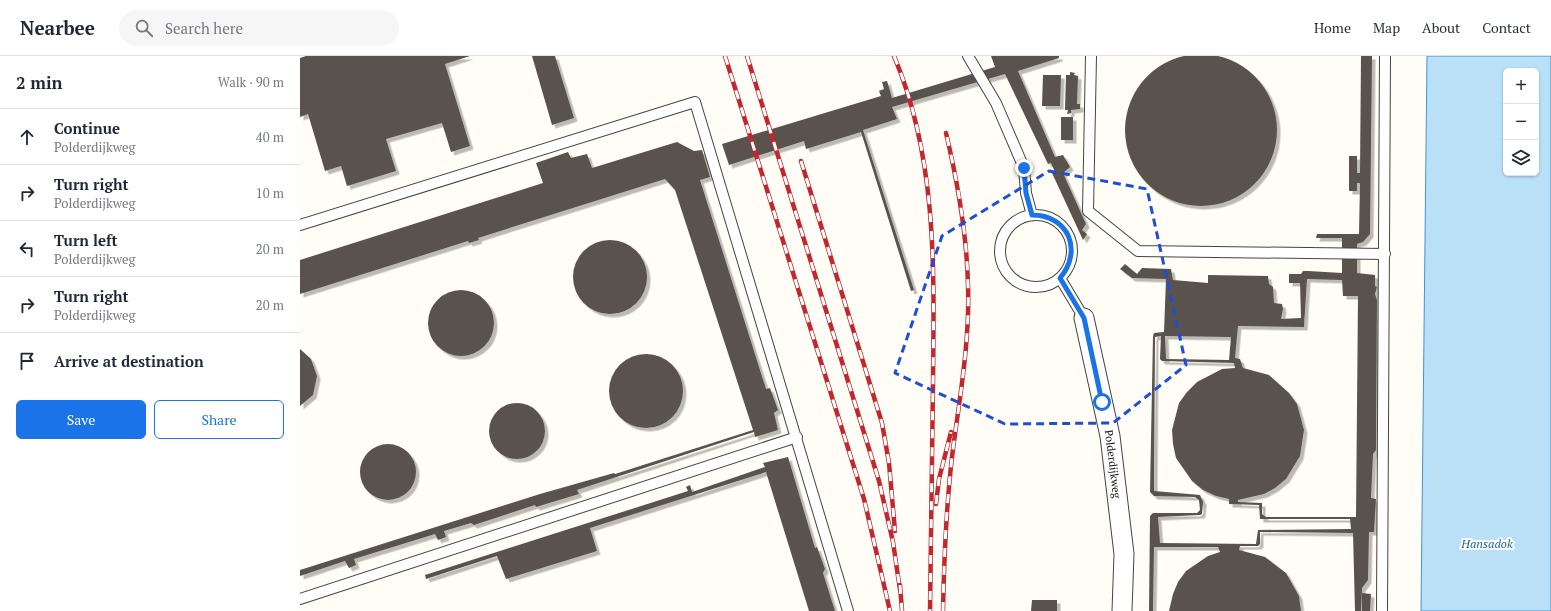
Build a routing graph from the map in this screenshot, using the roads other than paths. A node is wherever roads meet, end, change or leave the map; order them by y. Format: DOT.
graph roads {
  1 [pos="968,56"];
  2 [pos="1091,56"];
  3 [pos="1386,56"];
  4 [pos="1032,215"];
  5 [pos="300,225"];
  6 [pos="1385,254"];
  7 [pos="1060,278"];
  8 [pos="1084,318"];
  9 [pos="797,437"];
  10 [pos="300,600"];
  11 [pos="848,611"];
  12 [pos="1122,611"];
  13 [pos="1382,611"];
  1 -- 4 [label="lane"];
  2 -- 6 [label="lane"];
  3 -- 6 [label="lane"];
  4 -- 7 [label="lane"];
  4 -- 7 [label="lane"];
  5 -- 9 [label="lane"];
  6 -- 13 [label="lane"];
  7 -- 8 [label="lane, Polderdijkweg"];
  8 -- 12 [label="street, Polderdijkweg"];
  9 -- 10 [label="lane"];
  9 -- 11 [label="lane"];
}
